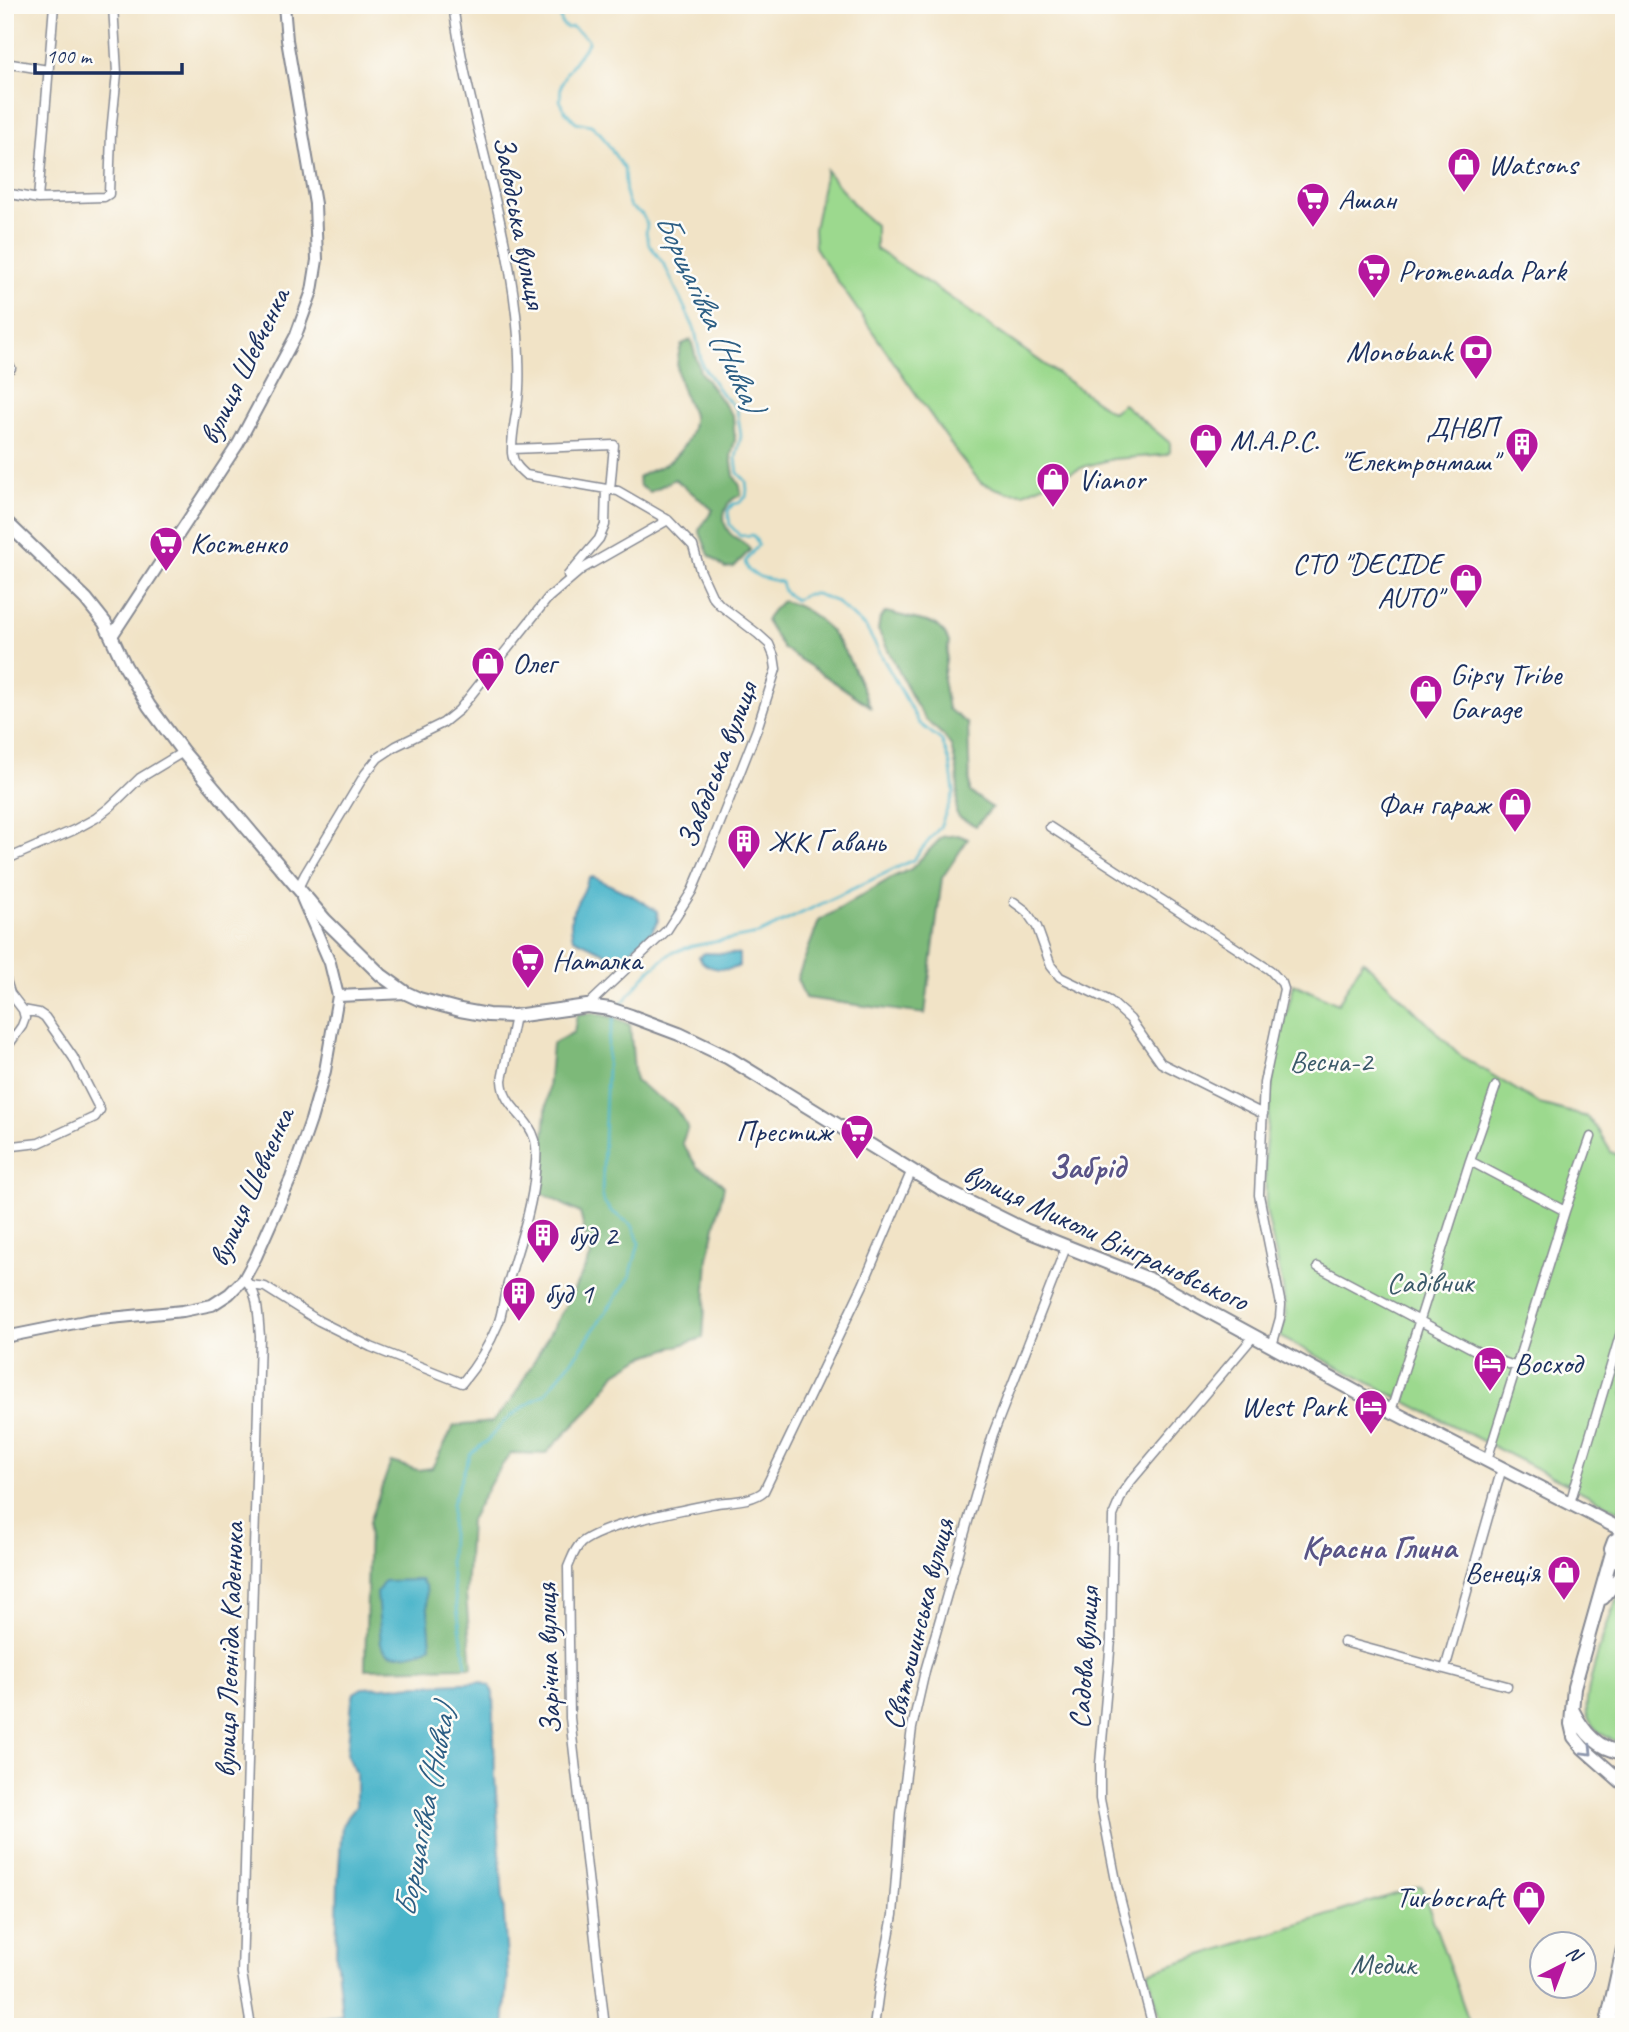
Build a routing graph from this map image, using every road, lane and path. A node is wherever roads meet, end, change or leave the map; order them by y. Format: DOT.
graph roads {
  1 [pos="54,5"];
  2 [pos="113,5"];
  3 [pos="284,5"];
  4 [pos="453,5"];
  5 [pos="5,63"];
  6 [pos="48,70"];
  7 [pos="5,193"];
  8 [pos="38,199"];
  9 [pos="512,450"];
  10 [pos="608,489"];
  11 [pos="668,520"];
  12 [pos="5,522"];
  13 [pos="548,598"];
  14 [pos="112,636"];
  15 [pos="183,752"];
  16 [pos="1050,827"];
  17 [pos="5,860"];
  18 [pos="298,888"];
  19 [pos="1014,902"];
  20 [pos="5,978"];
  21 [pos="406,993"];
  22 [pos="338,996"];
  23 [pos="587,1006"];
  24 [pos="23,1010"];
  25 [pos="515,1016"];
  26 [pos="5,1050"];
  27 [pos="1496,1086"];
  28 [pos="1263,1114"];
  29 [pos="1591,1137"];
  30 [pos="5,1147"];
  31 [pos="1470,1161"];
  32 [pos="912,1170"];
  33 [pos="1565,1211"];
  34 [pos="1066,1247"];
  35 [pos="1318,1266"];
  36 [pos="247,1282"];
  37 [pos="1419,1320"];
  38 [pos="1624,1322"];
  39 [pos="1254,1336"];
  40 [pos="5,1337"];
  41 [pos="1272,1346"];
  42 [pos="1517,1367"];
  43 [pos="1391,1411"];
  44 [pos="1487,1460"];
  45 [pos="1502,1468"];
  46 [pos="1570,1503"];
  47 [pos="1594,1516"];
  48 [pos="1624,1533"];
  49 [pos="1612,1549"];
  50 [pos="1624,1565"];
  51 [pos="1624,1571"];
  52 [pos="1598,1604"];
  53 [pos="1344,1642"];
  54 [pos="1445,1669"];
  55 [pos="1507,1686"];
  56 [pos="1572,1709"];
  57 [pos="1624,1753"];
  58 [pos="1624,1784"];
  59 [pos="1624,1949"];
  60 [pos="251,2027"];
  61 [pos="606,2027"];
  62 [pos="874,2027"];
  63 [pos="1153,2027"];
  64 [pos="1607,2027"];
  1 -- 6 [label="street"];
  2 -- 8 [label="street"];
  3 -- 14 [label="street, вулиця Шевченка"];
  4 -- 9 [label="street, Заводська вулиця"];
  5 -- 6 [label="street"];
  6 -- 8 [label="street"];
  7 -- 8 [label="street"];
  9 -- 10 [label="street, Заводська вулиця"];
  9 -- 10 [label="street"];
  10 -- 11 [label="street, Заводська вулиця"];
  10 -- 13 [label="street"];
  11 -- 13 [label="street"];
  11 -- 23 [label="street, Заводська вулиця"];
  12 -- 14 [label="main road, вулиця Шевченка"];
  13 -- 18 [label="street"];
  14 -- 15 [label="main road, вулиця Шевченка"];
  15 -- 17 [label="street"];
  15 -- 18 [label="main road, вулиця Шевченка"];
  16 -- 28 [label="street"];
  18 -- 21 [label="main road, вулиця Шевченка"];
  18 -- 22 [label="street, вулиця Шевченка"];
  19 -- 28 [label="street"];
  20 -- 24 [label="street"];
  21 -- 22 [label="street, вулиця Шевченка"];
  21 -- 25 [label="main road, вулиця Шевченка"];
  22 -- 36 [label="street, вулиця Шевченка"];
  23 -- 25 [label="main road, вулиця Миколи Вінграновського"];
  23 -- 32 [label="main road, вулиця Миколи Вінграновського"];
  24 -- 26 [label="street"];
  24 -- 30 [label="street"];
  25 -- 36 [label="street"];
  27 -- 31 [label="street"];
  28 -- 41 [label="street"];
  29 -- 33 [label="street"];
  31 -- 33 [label="street"];
  31 -- 37 [label="street"];
  32 -- 34 [label="main road, вулиця Миколи Вінграновського"];
  32 -- 61 [label="street, Зарічна вулиця"];
  33 -- 42 [label="street"];
  34 -- 39 [label="main road, вулиця Миколи Вінграновського"];
  34 -- 62 [label="street, Святошинська вулиця"];
  35 -- 37 [label="street"];
  36 -- 40 [label="street, вулиця Шевченка"];
  36 -- 60 [label="street, вулиця Леоніда Каденюка"];
  37 -- 42 [label="street"];
  37 -- 43 [label="street"];
  38 -- 46 [label="street"];
  39 -- 41 [label="main road, вулиця Миколи Вінграновського"];
  39 -- 63 [label="street, Садова вулиця"];
  41 -- 43 [label="main road, вулиця Миколи Вінграновського"];
  42 -- 44 [label="street"];
  43 -- 44 [label="main road, вулиця Миколи Вінграновського"];
  44 -- 45 [label="main road, вулиця Миколи Вінграновського"];
  45 -- 46 [label="main road, вулиця Миколи Вінграновського"];
  45 -- 54 [label="street"];
  46 -- 47 [label="main road, вулиця Миколи Вінграновського"];
  47 -- 48 [label="main road, вулиця Миколи Вінграновського"];
  47 -- 49 [label="main road"];
  48 -- 49 [label="main road"];
  49 -- 50 [label="main road"];
  49 -- 52 [label="main road"];
  51 -- 52 [label="main road"];
  52 -- 56 [label="main road"];
  53 -- 54 [label="street"];
  54 -- 55 [label="street"];
  56 -- 57 [label="main road"];
  56 -- 58 [label="main road, one-way"];
  59 -- 64 [label="highway"];
}
